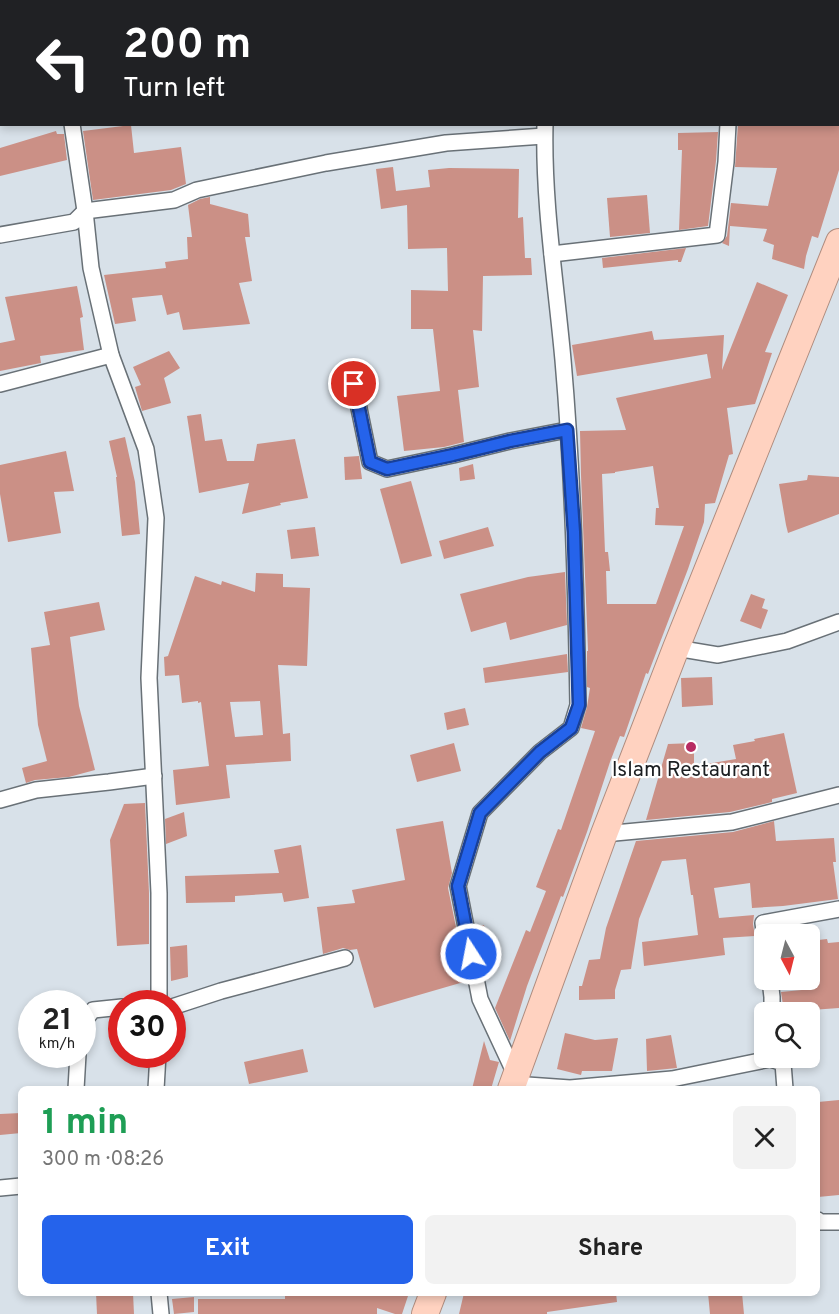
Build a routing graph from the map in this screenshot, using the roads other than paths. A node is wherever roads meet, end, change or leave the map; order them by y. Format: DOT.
graph roads {
  1 [pos="72,126"];
  2 [pos="728,126"];
  3 [pos="544,130"];
  4 [pos="85,211"];
  5 [pos="0,235"];
  6 [pos="839,242"];
  7 [pos="552,254"];
  8 [pos="111,355"];
  9 [pos="0,384"];
  10 [pos="354,384"];
  11 [pos="567,430"];
  12 [pos="839,622"];
  13 [pos="676,648"];
  14 [pos="154,776"];
  15 [pos="839,795"];
  16 [pos="0,800"];
  17 [pos="604,834"];
  18 [pos="839,909"];
  19 [pos="763,924"];
  20 [pos="345,958"];
  21 [pos="159,990"];
  22 [pos="186,1002"];
  23 [pos="754,1061"];
  24 [pos="77,1068"];
  25 [pos="157,1068"];
  26 [pos="783,1068"];
  27 [pos="514,1083"];
  28 [pos="76,1086"];
  29 [pos="156,1086"];
  30 [pos="548,1086"];
  31 [pos="593,1086"];
  32 [pos="785,1086"];
  33 [pos="18,1186"];
  34 [pos="0,1188"];
  35 [pos="820,1222"];
  36 [pos="839,1222"];
  37 [pos="159,1296"];
  38 [pos="432,1296"];
  39 [pos="161,1314"];
  40 [pos="425,1314"];
  1 -- 4 [label="street"];
  2 -- 7 [label="street"];
  3 -- 4 [label="street"];
  3 -- 7 [label="street"];
  4 -- 5 [label="street"];
  4 -- 8 [label="street"];
  6 -- 13 [label="highway"];
  7 -- 11 [label="street"];
  8 -- 9 [label="street"];
  8 -- 14 [label="street"];
  10 -- 11 [label="street"];
  11 -- 27 [label="street"];
  12 -- 13 [label="street"];
  13 -- 17 [label="highway"];
  14 -- 16 [label="street"];
  14 -- 21 [label="street"];
  15 -- 17 [label="street"];
  17 -- 27 [label="highway"];
  18 -- 19 [label="street"];
  20 -- 22 [label="street"];
  23 -- 31 [label="street"];
  24 -- 28 [label="street"];
  25 -- 29 [label="street"];
  26 -- 32 [label="street"];
  27 -- 30 [label="street"];
  33 -- 34 [label="street"];
  35 -- 36 [label="street"];
  37 -- 39 [label="street"];
  38 -- 40 [label="highway"];
}
